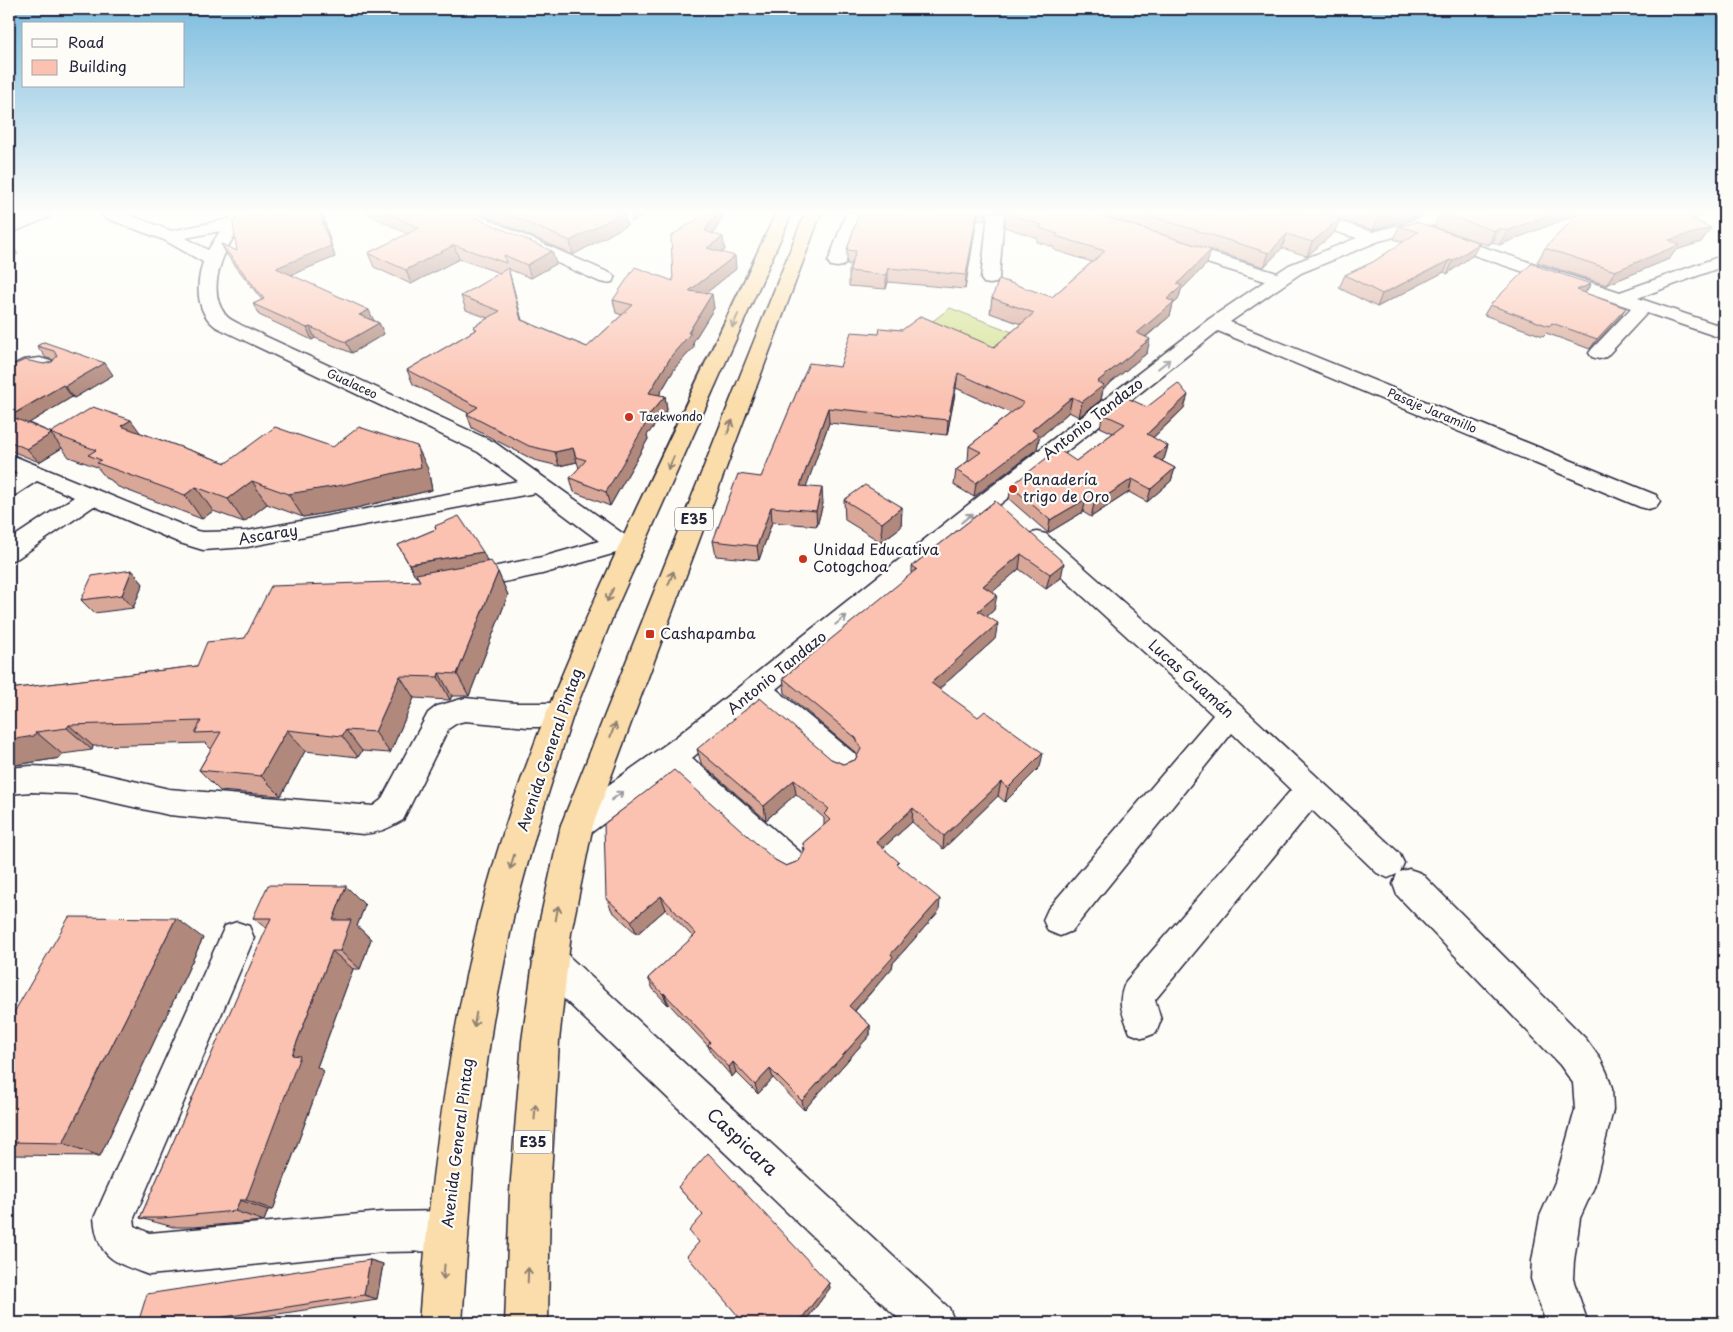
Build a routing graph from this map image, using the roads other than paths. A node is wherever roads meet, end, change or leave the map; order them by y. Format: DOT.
graph roads {
  1 [pos="208,275"];
  2 [pos="600,275"];
  3 [pos="754,275"];
  4 [pos="789,275"];
  5 [pos="990,275"];
  6 [pos="1265,275"];
  7 [pos="1287,275"];
  8 [pos="1554,275"];
  9 [pos="1683,275"];
  10 [pos="606,278"];
  11 [pos="990,279"];
  12 [pos="1280,280"];
  13 [pos="1621,298"];
  14 [pos="1643,306"];
  15 [pos="1216,323"];
  16 [pos="1724,333"];
  17 [pos="1599,353"];
  18 [pos="54,368"];
  19 [pos="9,375"];
  20 [pos="9,461"];
  21 [pos="35,472"];
  22 [pos="539,485"];
  23 [pos="9,489"];
  24 [pos="93,496"];
  25 [pos="991,499"];
  26 [pos="1648,501"];
  27 [pos="625,547"];
  28 [pos="9,552"];
  29 [pos="443,585"];
  30 [pos="756,689"];
  31 [pos="1231,714"];
  32 [pos="559,715"];
  33 [pos="671,757"];
  34 [pos="844,763"];
  35 [pos="9,781"];
  36 [pos="1310,790"];
  37 [pos="577,825"];
  38 [pos="789,862"];
  39 [pos="1060,920"];
  40 [pos="237,938"];
  41 [pos="549,961"];
  42 [pos="1143,1020"];
  43 [pos="446,1231"];
  44 [pos="440,1323"];
  45 [pos="526,1323"];
  46 [pos="934,1323"];
  47 [pos="1567,1323"];
  1 -- 22 [label="street, Gualaceo"];
  2 -- 10 [label="street"];
  3 -- 27 [label="highway, Avenida General Pintag, one-way"];
  37 -- 4 [label="highway, E35, one-way"];
  5 -- 11 [label="street"];
  6 -- 12 [label="street"];
  7 -- 12 [label="street, Antonio Tandazo"];
  8 -- 13 [label="street"];
  9 -- 13 [label="street"];
  12 -- 15 [label="street, Antonio Tandazo"];
  13 -- 14 [label="street"];
  14 -- 16 [label="street"];
  14 -- 17 [label="street"];
  25 -- 15 [label="street, Antonio Tandazo, one-way"];
  15 -- 26 [label="street, Pasaje Jaramillo"];
  18 -- 19 [label="street"];
  20 -- 21 [label="street, Ascaray"];
  21 -- 23 [label="street"];
  21 -- 24 [label="street, Ascaray"];
  22 -- 24 [label="street, Ascaray"];
  22 -- 27 [label="street, Gualaceo"];
  24 -- 28 [label="street"];
  30 -- 25 [label="street, Antonio Tandazo, one-way"];
  25 -- 31 [label="street, Lucas Guamán"];
  27 -- 29 [label="street"];
  27 -- 32 [label="highway, Avenida General Pintag, one-way"];
  30 -- 33 [label="street, Antonio Tandazo"];
  30 -- 34 [label="street"];
  31 -- 36 [label="street, Lucas Guamán"];
  31 -- 39 [label="street"];
  32 -- 35 [label="street"];
  32 -- 43 [label="highway, Avenida General Pintag, one-way"];
  37 -- 33 [label="street, Antonio Tandazo, one-way"];
  33 -- 38 [label="street"];
  36 -- 42 [label="street"];
  36 -- 47 [label="street, Lucas Guamán"];
  41 -- 37 [label="highway, E35, one-way"];
  40 -- 43 [label="street"];
  45 -- 41 [label="highway, E35, one-way"];
  41 -- 46 [label="street, Caspicara"];
  43 -- 44 [label="highway, Avenida General Pintag, one-way"];
}
